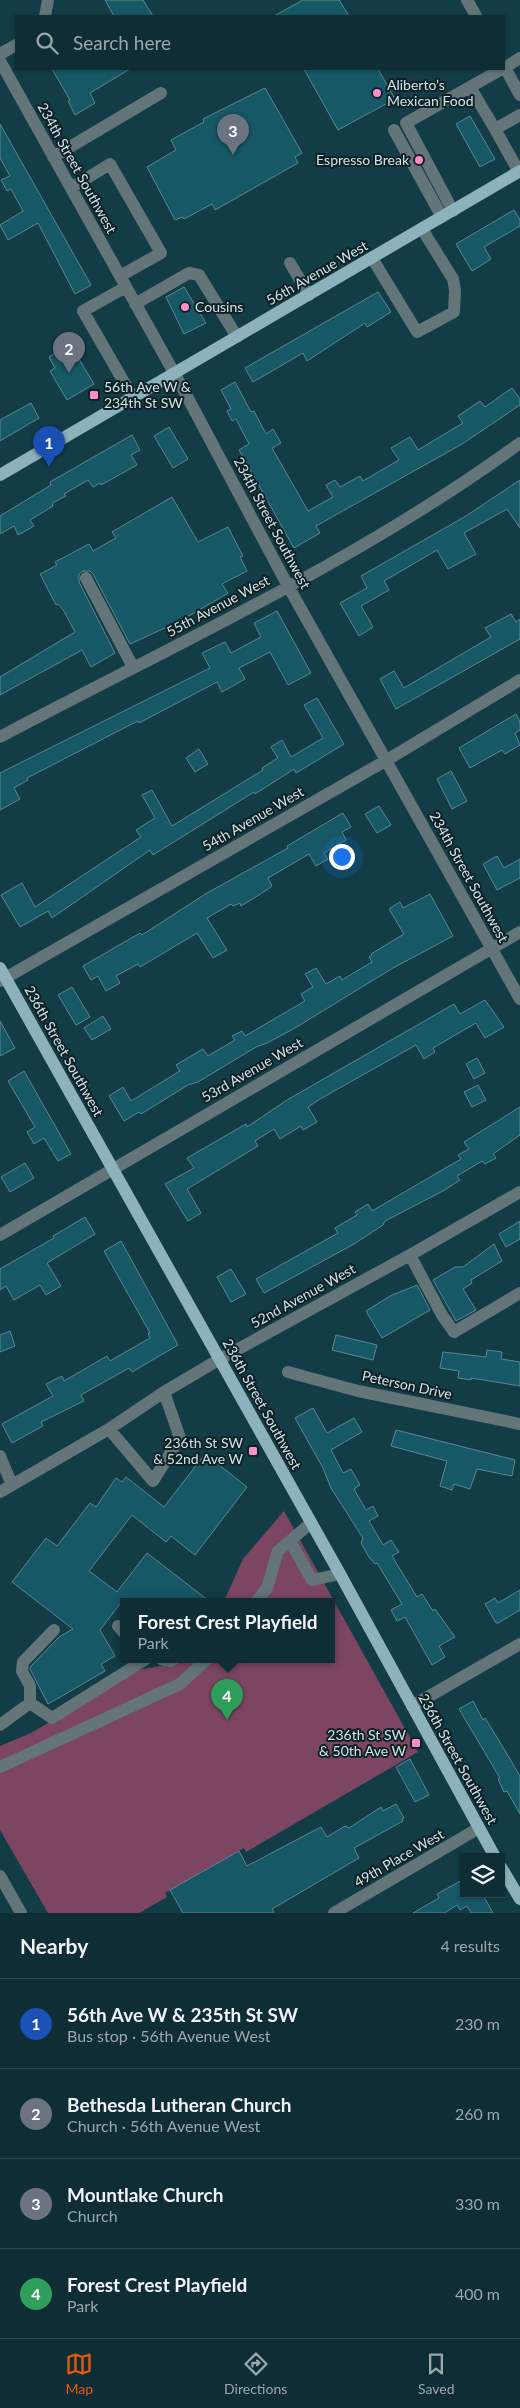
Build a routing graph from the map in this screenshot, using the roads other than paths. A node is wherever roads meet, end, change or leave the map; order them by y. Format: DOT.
graph roads {
  1 [pos="48,0"];
  2 [pos="467,0"];
  3 [pos="45,15"];
  4 [pos="475,15"];
  5 [pos="15,46"];
  6 [pos="0,54"];
  7 [pos="520,58"];
  8 [pos="0,61"];
  9 [pos="505,67"];
  10 [pos="500,70"];
  11 [pos="505,70"];
  12 [pos="470,87"];
  13 [pos="161,93"];
  14 [pos="520,95"];
  15 [pos="520,115"];
  16 [pos="495,129"];
  17 [pos="394,130"];
  18 [pos="53,157"];
  19 [pos="520,172"];
  20 [pos="71,188"];
  21 [pos="448,214"];
  22 [pos="422,229"];
  23 [pos="372,258"];
  24 [pos="290,263"];
  25 [pos="123,281"];
  26 [pos="308,295"];
  27 [pos="135,304"];
  28 [pos="237,337"];
  29 [pos="174,372"];
  30 [pos="132,396"];
  31 [pos="520,443"];
  32 [pos="0,475"];
  33 [pos="86,578"];
  34 [pos="288,586"];
  35 [pos="133,667"];
  36 [pos="520,680"];
  37 [pos="0,737"];
  38 [pos="387,760"];
  39 [pos="520,932"];
  40 [pos="492,948"];
  41 [pos="2,975"];
  42 [pos="520,999"];
  43 [pos="113,1168"];
  44 [pos="520,1192"];
  45 [pos="0,1235"];
  46 [pos="410,1255"];
  47 [pos="520,1293"];
  48 [pos="220,1359"];
  49 [pos="288,1372"];
  50 [pos="164,1392"];
  51 [pos="520,1424"];
  52 [pos="109,1429"];
  53 [pos="0,1456"];
  54 [pos="12,1485"];
  55 [pos="0,1492"];
  56 [pos="311,1523"];
  57 [pos="290,1541"];
  58 [pos="340,1574"];
  59 [pos="259,1598"];
  60 [pos="54,1630"];
  61 [pos="520,1644"];
  62 [pos="140,1663"];
  63 [pos="203,1663"];
  64 [pos="30,1703"];
  65 [pos="412,1706"];
  66 [pos="0,1725"];
  67 [pos="0,1767"];
  68 [pos="479,1828"];
  69 [pos="493,1853"];
  70 [pos="505,1874"];
  71 [pos="0,1876"];
  72 [pos="520,1899"];
  73 [pos="21,1913"];
  74 [pos="334,1913"];
  1 -- 3 [label="street"];
  2 -- 4 [label="street"];
  5 -- 6 [label="street"];
  7 -- 9 [label="street"];
  8 -- 18 [label="street, 234th Street Southwest"];
  10 -- 12 [label="street"];
  11 -- 14 [label="street"];
  12 -- 16 [label="street"];
  12 -- 21 [label="street"];
  13 -- 18 [label="street"];
  15 -- 16 [label="street"];
  16 -- 19 [label="street"];
  17 -- 21 [label="street"];
  18 -- 20 [label="street, 234th Street Southwest"];
  19 -- 21 [label="main road, 56th Avenue West"];
  20 -- 25 [label="street, 234th Street Southwest"];
  20 -- 25 [label="street"];
  21 -- 22 [label="main road, 56th Avenue West"];
  22 -- 23 [label="main road, 56th Avenue West"];
  22 -- 23 [label="street"];
  23 -- 26 [label="main road, 56th Avenue West"];
  24 -- 26 [label="street"];
  25 -- 27 [label="street, 234th Street Southwest"];
  25 -- 30 [label="street"];
  26 -- 28 [label="main road, 56th Avenue West"];
  27 -- 28 [label="street"];
  27 -- 29 [label="street, 234th Street Southwest"];
  28 -- 29 [label="main road, 56th Avenue West"];
  29 -- 30 [label="main road, 56th Avenue West"];
  29 -- 34 [label="street, 234th Street Southwest"];
  30 -- 32 [label="main road, 56th Avenue West"];
  31 -- 34 [label="street, 55th Avenue West"];
  33 -- 35 [label="street"];
  34 -- 35 [label="street, 55th Avenue West"];
  34 -- 38 [label="street, 234th Street Southwest"];
  35 -- 37 [label="street, 55th Avenue West"];
  36 -- 38 [label="street, 54th Avenue West"];
  38 -- 40 [label="street, 234th Street Southwest"];
  38 -- 41 [label="street, 54th Avenue West"];
  39 -- 40 [label="street, 53rd Avenue West"];
  40 -- 42 [label="street, 234th Street Southwest"];
  40 -- 43 [label="street, 53rd Avenue West"];
  41 -- 43 [label="main road, 236th Street Southwest"];
  43 -- 45 [label="street, 53rd Avenue West"];
  43 -- 48 [label="main road, 236th Street Southwest"];
  44 -- 46 [label="street, 52nd Avenue West"];
  46 -- 47 [label="street"];
  46 -- 48 [label="street, 52nd Avenue West"];
  48 -- 50 [label="street, 52nd Avenue West"];
  48 -- 56 [label="main road, 236th Street Southwest"];
  49 -- 51 [label="street, Peterson Drive"];
  50 -- 52 [label="street, 52nd Avenue West"];
  50 -- 52 [label="street"];
  52 -- 54 [label="street, 52nd Avenue West"];
  53 -- 54 [label="street"];
  54 -- 55 [label="street, 52nd Avenue West"];
  56 -- 57 [label="street"];
  56 -- 58 [label="main road, 236th Street Southwest"];
  57 -- 58 [label="street"];
  57 -- 59 [label="street"];
  58 -- 65 [label="main road, 236th Street Southwest"];
  60 -- 64 [label="street"];
  61 -- 65 [label="street"];
  62 -- 64 [label="street"];
  63 -- 67 [label="street"];
  64 -- 66 [label="street"];
  65 -- 68 [label="main road, 236th Street Southwest"];
  68 -- 69 [label="main road, 236th Street Southwest"];
  68 -- 74 [label="street, 49th Place West"];
  70 -- 72 [label="main road"];
  71 -- 73 [label="street"];
}
